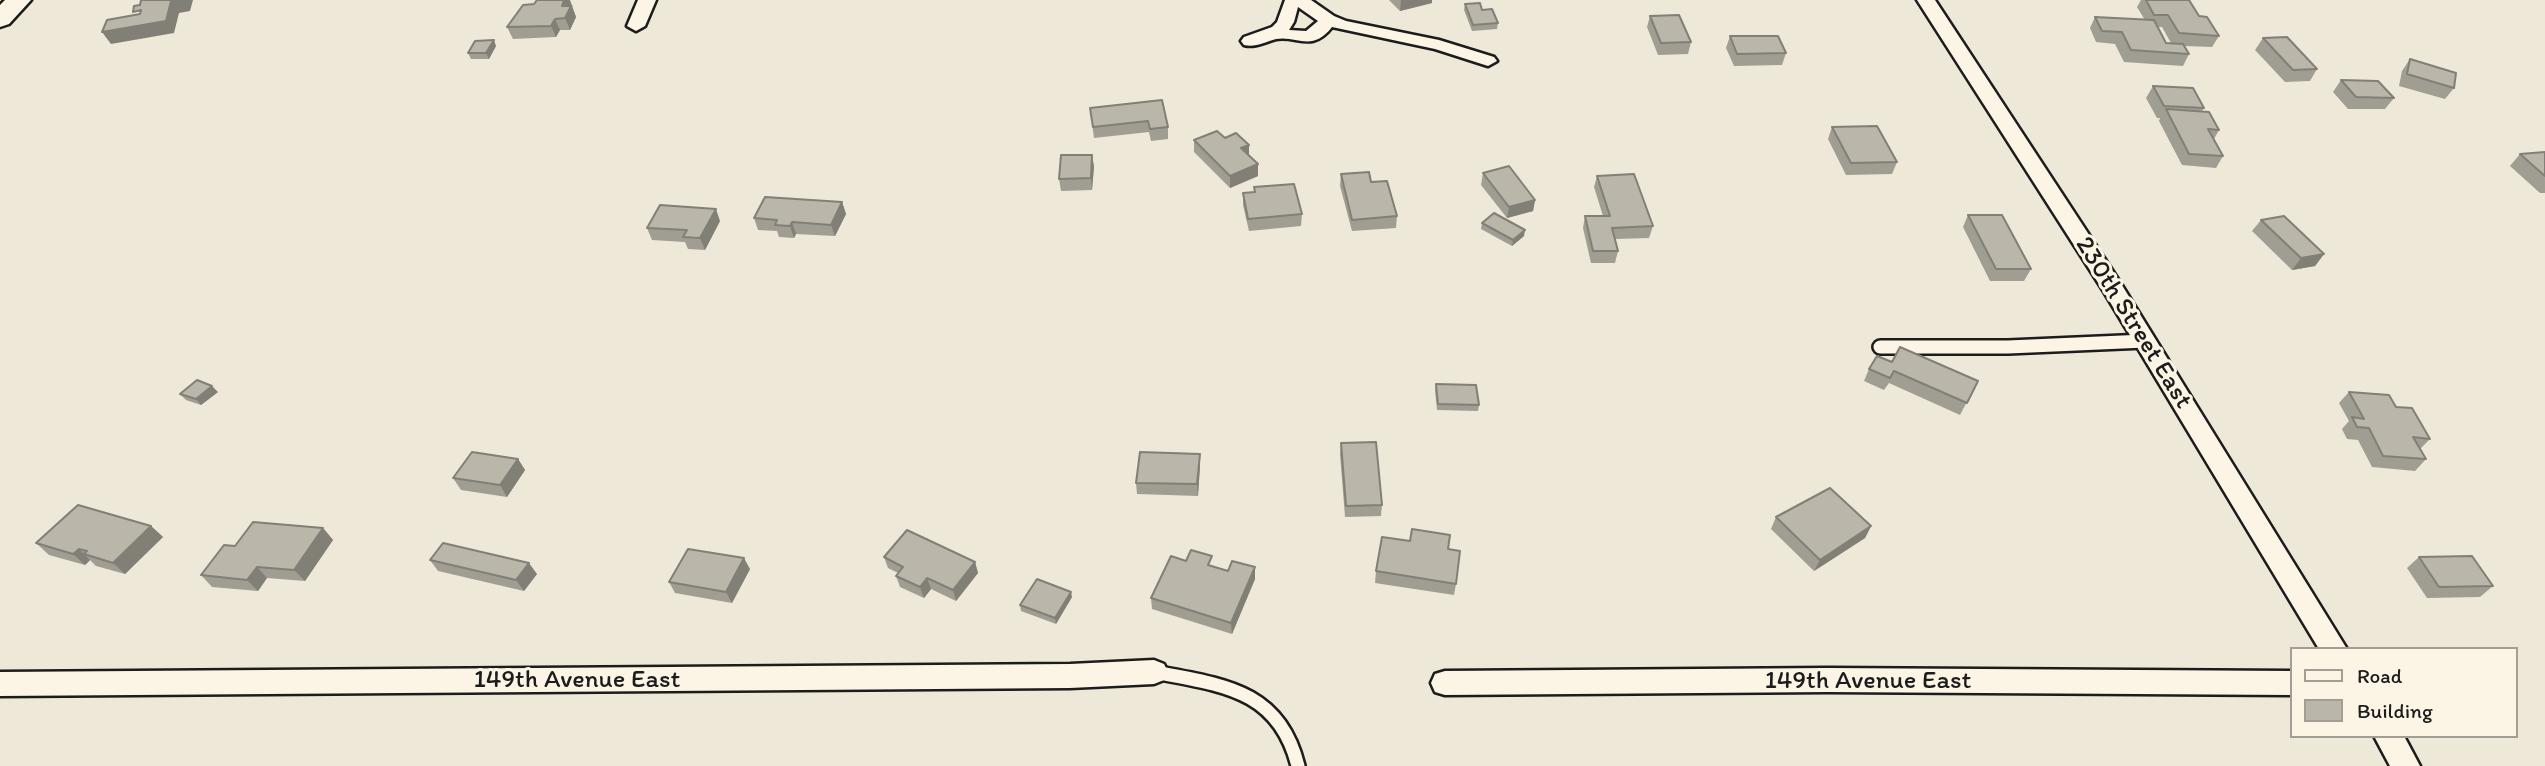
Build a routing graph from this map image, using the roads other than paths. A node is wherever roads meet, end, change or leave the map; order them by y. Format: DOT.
graph roads {
  1 [pos="19,0"];
  2 [pos="647,0"];
  3 [pos="1294,0"];
  4 [pos="1300,0"];
  5 [pos="1926,0"];
  6 [pos="0,19"];
  7 [pos="1328,20"];
  8 [pos="636,26"];
  9 [pos="1277,33"];
  10 [pos="1250,41"];
  11 [pos="1489,61"];
  12 [pos="2145,341"];
  13 [pos="1880,347"];
  14 [pos="2333,647"];
  15 [pos="1154,672"];
  16 [pos="1445,683"];
  17 [pos="2290,683"];
  18 [pos="0,684"];
  19 [pos="2389,738"];
  20 [pos="1298,766"];
  21 [pos="2406,766"];
  1 -- 6 [label="street"];
  2 -- 8 [label="street"];
  3 -- 9 [label="street"];
  4 -- 7 [label="street"];
  5 -- 12 [label="street, 230th Street East"];
  7 -- 9 [label="street"];
  7 -- 11 [label="street"];
  9 -- 10 [label="street"];
  12 -- 13 [label="lane"];
  12 -- 14 [label="street, 230th Street East"];
  15 -- 18 [label="street, 149th Avenue East"];
  15 -- 20 [label="lane"];
  16 -- 17 [label="street, 149th Avenue East"];
  19 -- 21 [label="street"];
}
